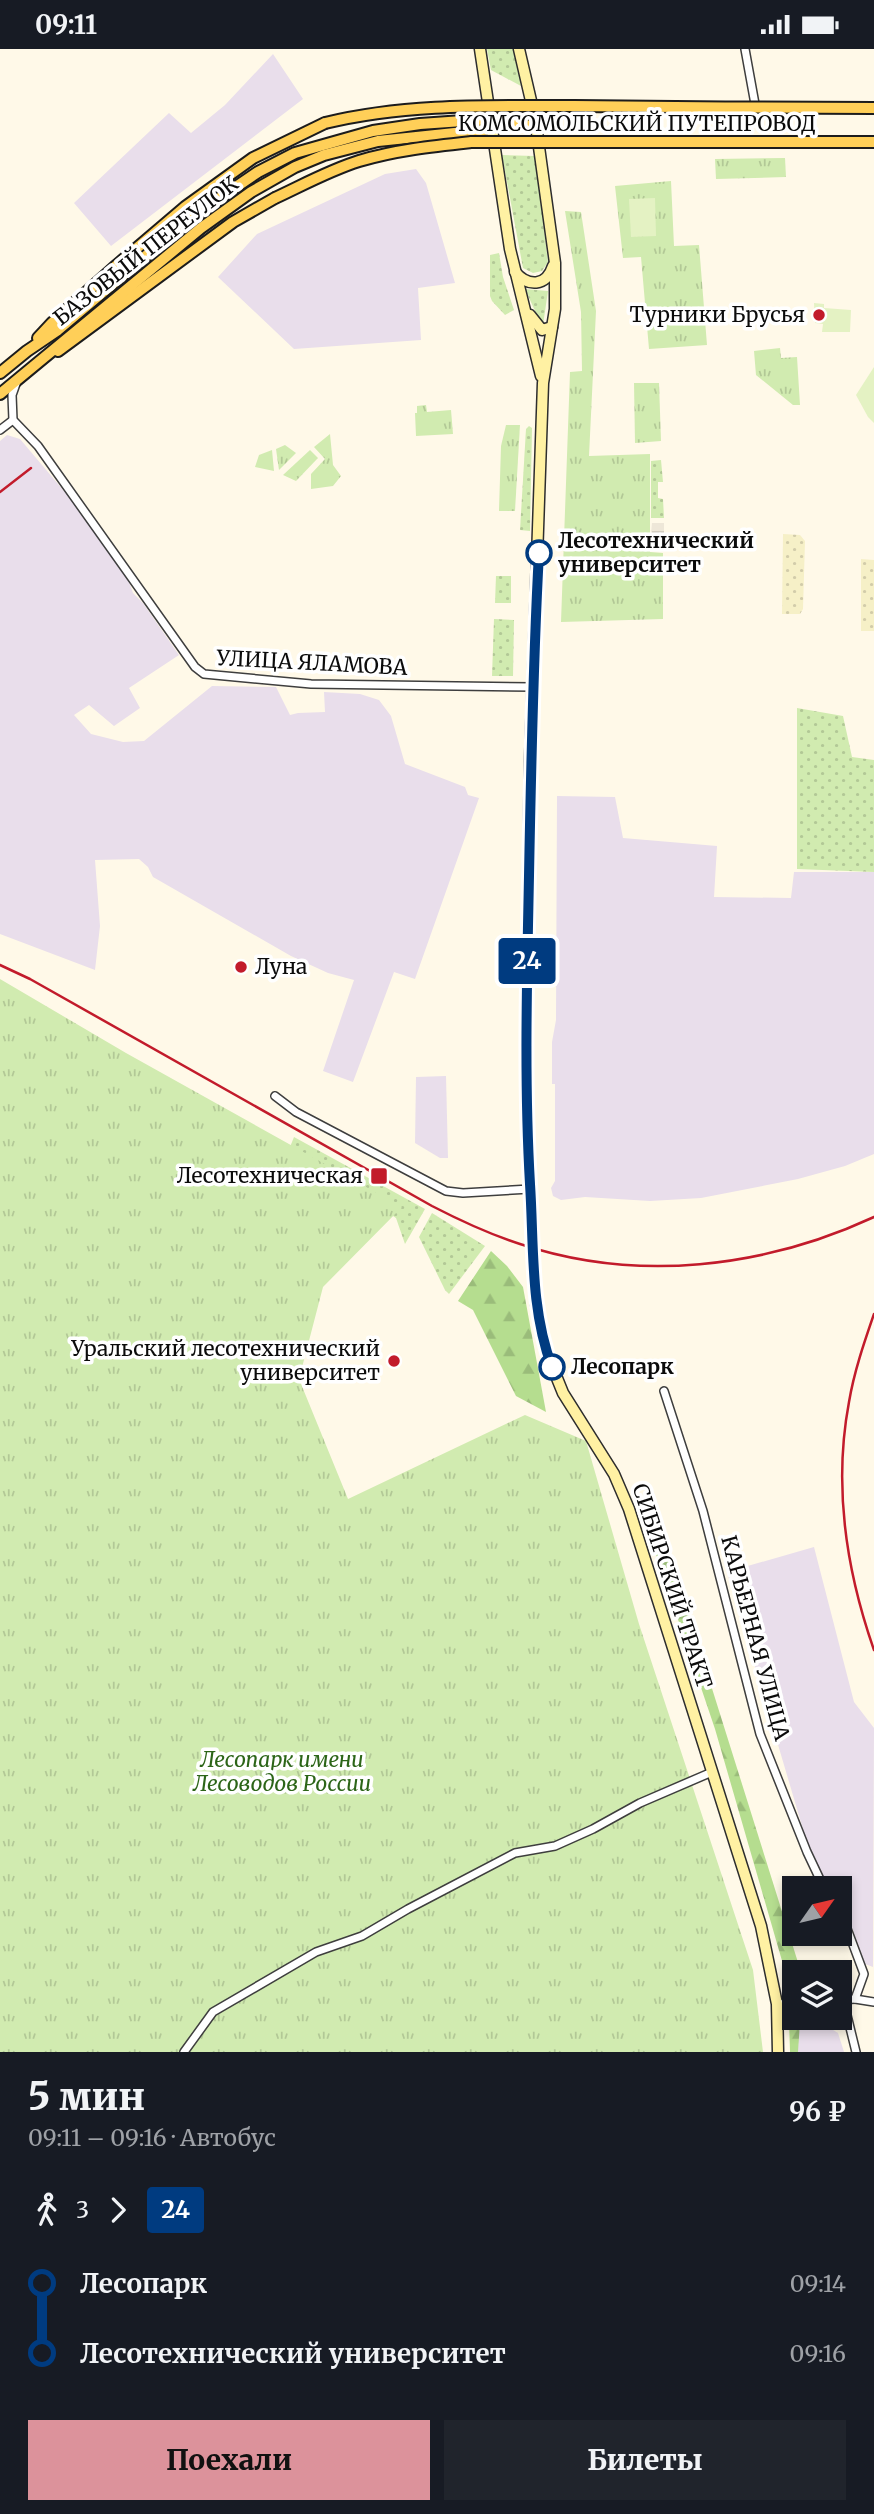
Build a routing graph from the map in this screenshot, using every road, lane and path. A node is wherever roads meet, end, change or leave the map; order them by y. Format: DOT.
graph roads {
  1 [pos="480,49"];
  2 [pos="519,49"];
  3 [pos="745,49"];
  4 [pos="755,104"];
  5 [pos="874,108"];
  6 [pos="492,124"];
  7 [pos="536,127"];
  8 [pos="874,142"];
  9 [pos="555,263"];
  10 [pos="515,272"];
  11 [pos="526,309"];
  12 [pos="552,327"];
  13 [pos="27,351"];
  14 [pos="41,362"];
  15 [pos="0,373"];
  16 [pos="17,381"];
  17 [pos="543,383"];
  18 [pos="0,394"];
  19 [pos="13,420"];
  20 [pos="0,430"];
  21 [pos="532,687"];
  22 [pos="275,1096"];
  23 [pos="530,1189"];
  24 [pos="664,1391"];
  25 [pos="712,1772"];
  26 [pos="818,1876"];
  27 [pos="852,1942"];
  28 [pos="852,2000"];
  29 [pos="855,2000"];
  30 [pos="874,2002"];
  31 [pos="777,2004"];
  32 [pos="782,2004"];
  33 [pos="850,2030"];
  34 [pos="184,2052"];
  35 [pos="778,2052"];
  36 [pos="856,2052"];
  1 -- 6 [label="main road, СИБИРСКИЙ ТРАКТ"];
  2 -- 7 [label="main road, СИБИРСКИЙ ТРАКТ"];
  3 -- 4 [label="street"];
  5 -- 13 [label="main road, КОМСОМОЛЬСКИЙ ПУТЕПРОВОД, bridge"];
  6 -- 7 [label="main road, КОМСОМОЛЬСКИЙ ПУТЕПРОВОД"];
  6 -- 10 [label="main road, СИБИРСКИЙ ТРАКТ"];
  6 -- 13 [label="main road, БАЗОВЫЙ ПЕРЕУЛОК"];
  6 -- 14 [label="main road, БАЗОВЫЙ ПЕРЕУЛОК"];
  7 -- 9 [label="main road, СИБИРСКИЙ ТРАКТ"];
  8 -- 14 [label="main road, КОМСОМОЛЬСКИЙ ПУТЕПРОВОД, bridge"];
  9 -- 10 [label="main road"];
  9 -- 12 [label="main road, СИБИРСКИЙ ТРАКТ"];
  10 -- 11 [label="main road, СИБИРСКИЙ ТРАКТ"];
  11 -- 12 [label="main road"];
  11 -- 17 [label="main road, СИБИРСКИЙ ТРАКТ"];
  12 -- 17 [label="main road, СИБИРСКИЙ ТРАКТ"];
  13 -- 15 [label="main road, БАЗОВЫЙ ПЕРЕУЛОК"];
  14 -- 16 [label="main road, БАЗОВЫЙ ПЕРЕУЛОК"];
  16 -- 18 [label="main road, БАЗОВЫЙ ПЕРЕУЛОК"];
  16 -- 19 [label="street"];
  17 -- 21 [label="main road, СИБИРСКИЙ ТРАКТ"];
  19 -- 20 [label="street"];
  19 -- 21 [label="street, УЛИЦА ЯЛАМОВА"];
  21 -- 23 [label="main road, СИБИРСКИЙ ТРАКТ"];
  22 -- 23 [label="street"];
  23 -- 25 [label="main road, СИБИРСКИЙ ТРАКТ"];
  24 -- 26 [label="street, КАРЬЕРНАЯ УЛИЦА"];
  25 -- 31 [label="main road, СИБИРСКИЙ ТРАКТ"];
  25 -- 34 [label="street"];
  27 -- 29 [label="street"];
  28 -- 29 [label="street"];
  29 -- 30 [label="street"];
  31 -- 32 [label="street"];
  31 -- 35 [label="main road, СИБИРСКИЙ ТРАКТ"];
  33 -- 36 [label="street"];
}
